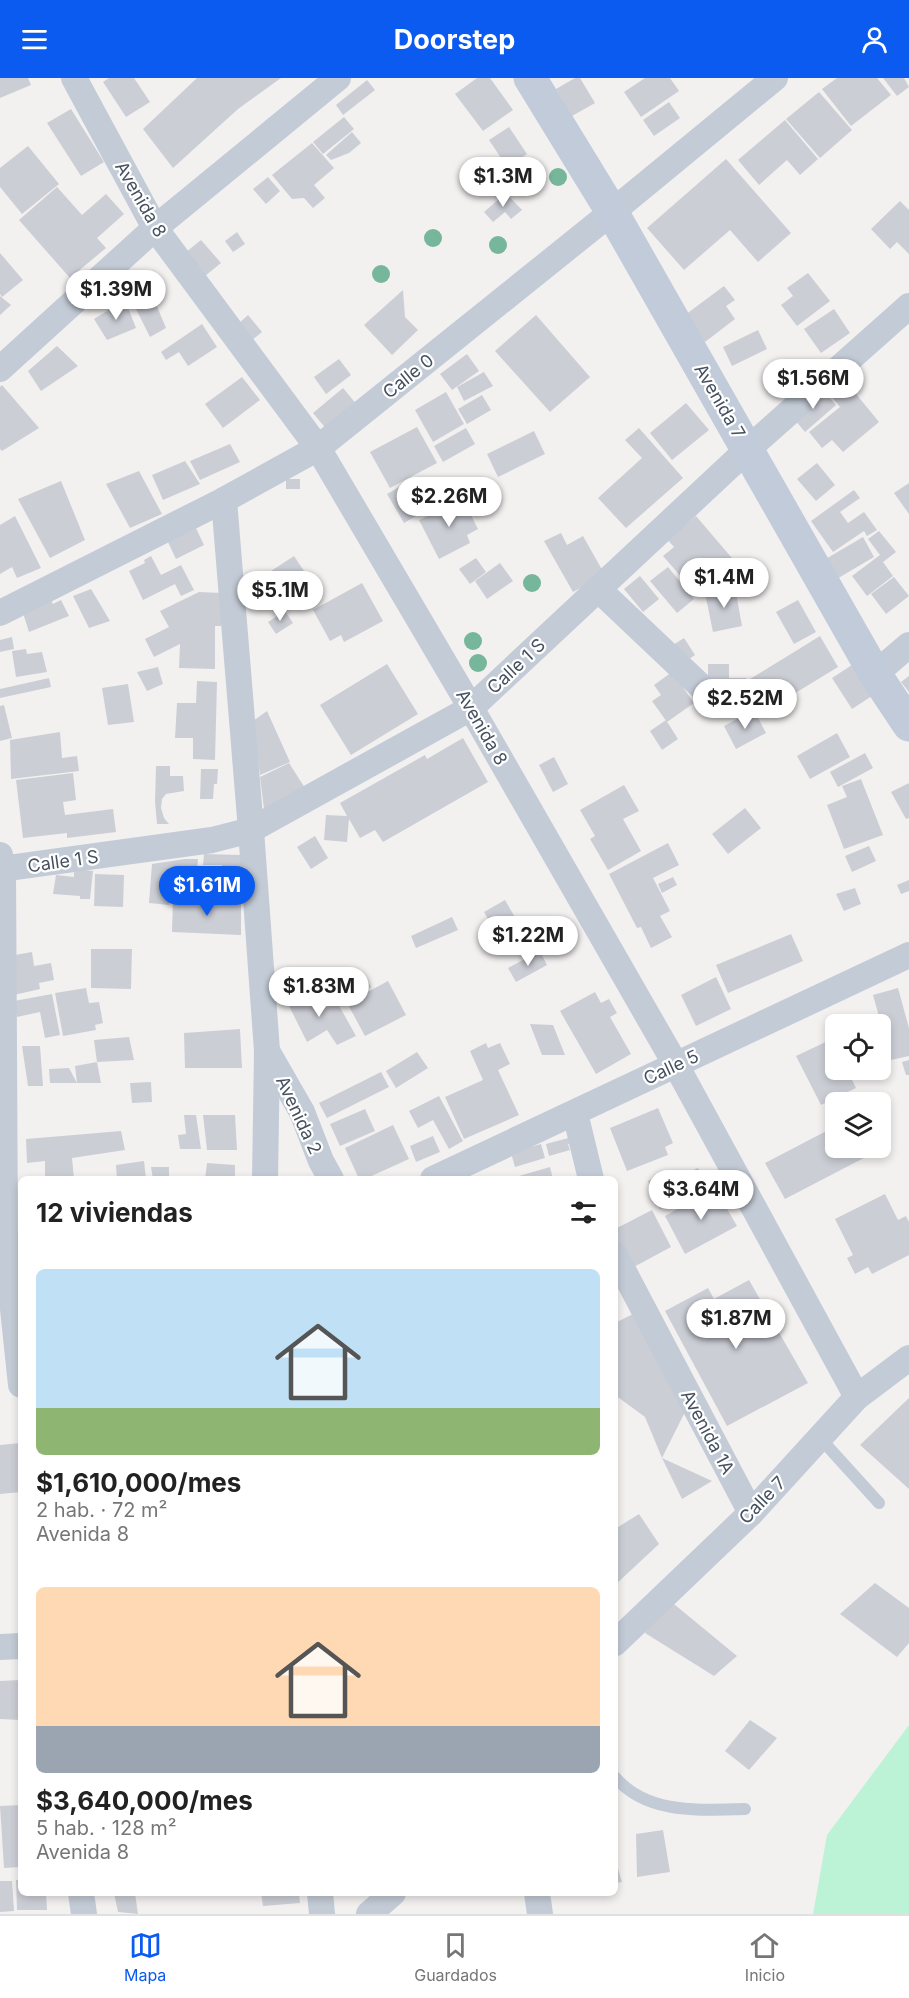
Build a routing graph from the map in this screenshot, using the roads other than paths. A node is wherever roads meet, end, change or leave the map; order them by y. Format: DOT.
graph roads {
  1 [pos="74,78"];
  2 [pos="338,78"];
  3 [pos="530,78"];
  4 [pos="775,78"];
  5 [pos="612,212"];
  6 [pos="155,228"];
  7 [pos="909,306"];
  8 [pos="0,369"];
  9 [pos="318,448"];
  10 [pos="748,449"];
  11 [pos="224,500"];
  12 [pos="598,589"];
  13 [pos="0,613"];
  14 [pos="909,645"];
  15 [pos="875,674"];
  16 [pos="711,696"];
  17 [pos="471,708"];
  18 [pos="909,726"];
  19 [pos="251,830"];
  20 [pos="1,864"];
  21 [pos="909,955"];
  22 [pos="267,1051"];
  23 [pos="676,1065"];
  24 [pos="575,1113"];
  25 [pos="265,1176"];
  26 [pos="329,1176"];
  27 [pos="439,1176"];
  28 [pos="590,1176"];
  29 [pos="9,1233"];
  30 [pos="618,1261"];
  31 [pos="18,1346"];
  32 [pos="909,1358"];
  33 [pos="857,1397"];
  34 [pos="820,1438"];
  35 [pos="879,1503"];
  36 [pos="751,1513"];
  37 [pos="618,1640"];
  38 [pos="18,1646"];
  39 [pos="0,1647"];
  40 [pos="618,1779"];
  41 [pos="745,1809"];
  42 [pos="81,1896"];
  43 [pos="320,1896"];
  44 [pos="390,1896"];
  45 [pos="537,1896"];
  46 [pos="84,1914"];
  47 [pos="322,1914"];
  48 [pos="369,1914"];
  49 [pos="540,1914"];
  1 -- 6 [label="street, Avenida 8"];
  2 -- 6 [label="street"];
  3 -- 5 [label="main road, Avenida 7"];
  4 -- 5 [label="street, Calle 0"];
  5 -- 9 [label="street, Calle 0"];
  5 -- 10 [label="main road, Avenida 7"];
  6 -- 8 [label="street"];
  6 -- 9 [label="street, Avenida 8"];
  7 -- 10 [label="street, Calle 1 S"];
  9 -- 11 [label="street, Calle 0"];
  9 -- 17 [label="street, Avenida 8"];
  10 -- 12 [label="street, Calle 1 S"];
  10 -- 15 [label="main road, Avenida 7"];
  11 -- 13 [label="street, Calle 0"];
  11 -- 19 [label="street"];
  12 -- 16 [label="street"];
  12 -- 17 [label="street, Calle 1 S"];
  14 -- 15 [label="street"];
  15 -- 18 [label="main road, Avenida 7"];
  17 -- 19 [label="street, Calle 1 S"];
  17 -- 23 [label="street, Avenida 8"];
  19 -- 20 [label="street, Calle 1 S"];
  19 -- 22 [label="street"];
  20 -- 29 [label="street"];
  21 -- 23 [label="street, Calle 5"];
  22 -- 25 [label="street"];
  22 -- 26 [label="street, Avenida 2"];
  23 -- 24 [label="street, Calle 5"];
  23 -- 33 [label="street, Avenida 8"];
  24 -- 27 [label="street, Calle 5"];
  24 -- 28 [label="street"];
  29 -- 31 [label="street"];
  30 -- 36 [label="street, Avenida 1A"];
  32 -- 33 [label="street, Calle 7"];
  33 -- 34 [label="street, Calle 7"];
  34 -- 35 [label="lane"];
  34 -- 36 [label="street, Calle 7"];
  36 -- 37 [label="street, Calle 7"];
  38 -- 39 [label="street"];
  40 -- 41 [label="lane"];
  42 -- 46 [label="street"];
  43 -- 47 [label="street"];
  44 -- 48 [label="street"];
  45 -- 49 [label="street"];
}
